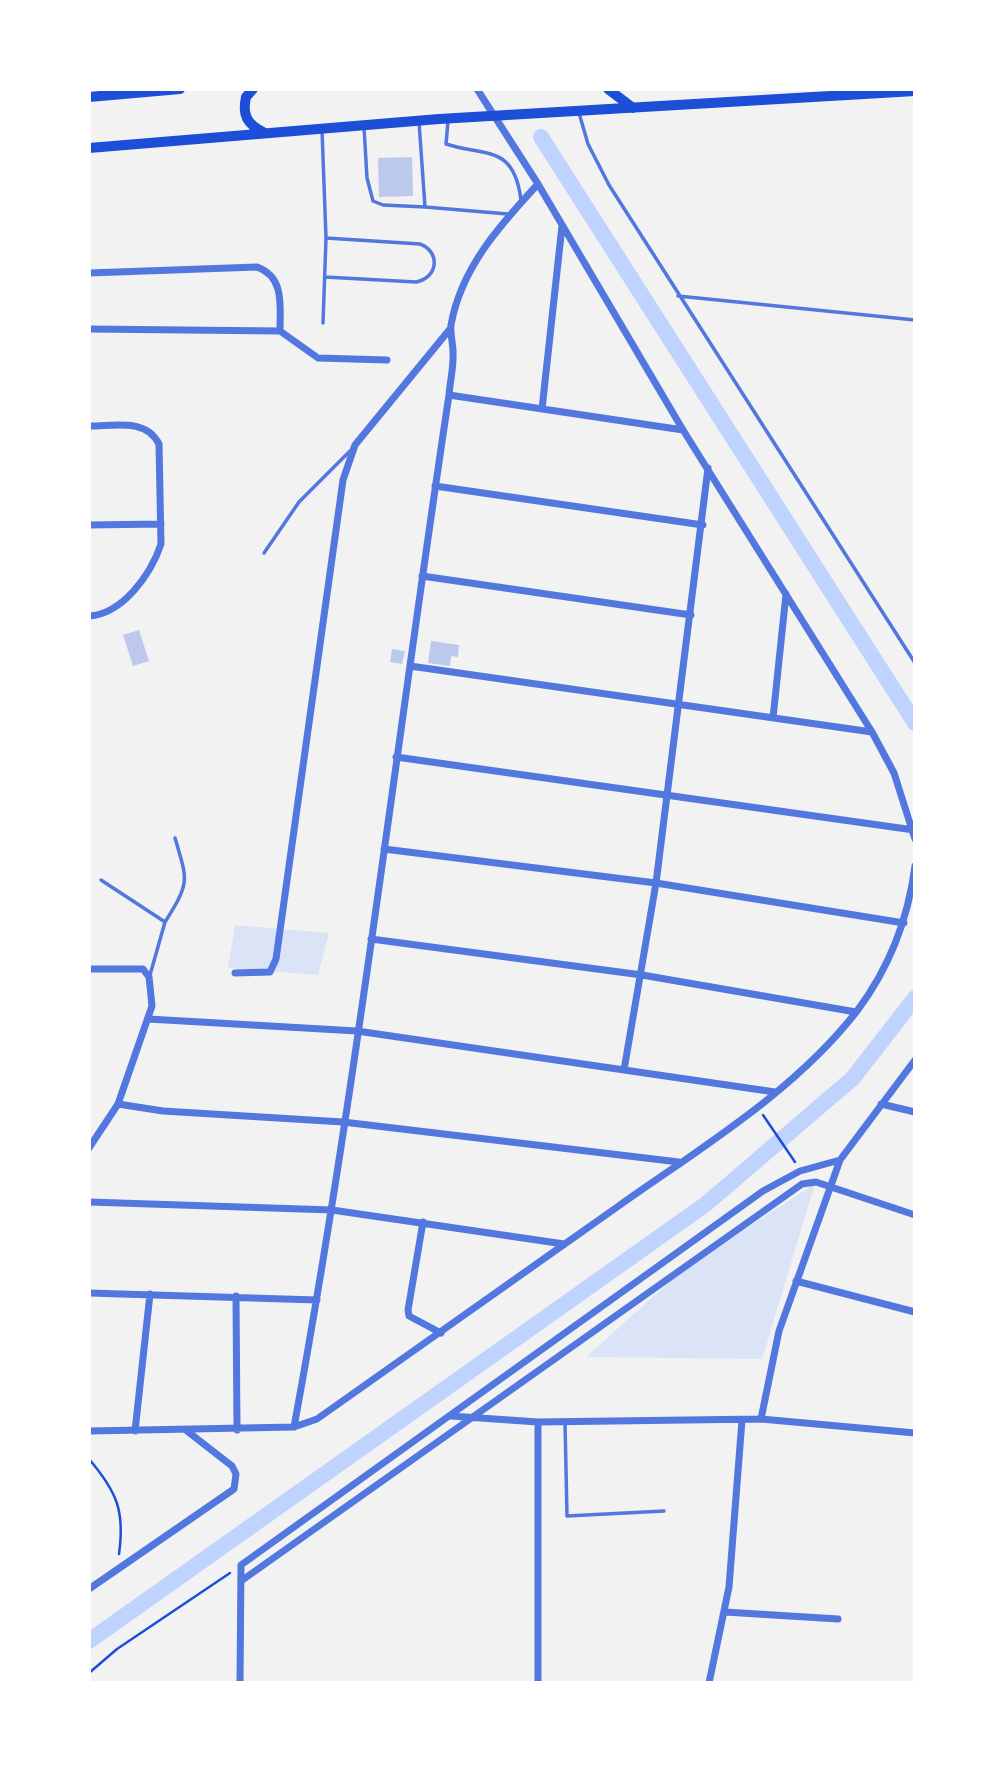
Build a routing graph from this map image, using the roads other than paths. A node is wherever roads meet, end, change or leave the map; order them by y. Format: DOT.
graph roads {
  1 [pos="180,89"];
  2 [pos="253,89"];
  3 [pos="477,89"];
  4 [pos="608,89"];
  5 [pos="810,89"];
  6 [pos="915,91"];
  7 [pos="89,97"];
  8 [pos="801,99"];
  9 [pos="633,108"];
  10 [pos="578,110"];
  11 [pos="495,117"];
  12 [pos="448,119"];
  13 [pos="419,121"];
  14 [pos="364,125"];
  15 [pos="322,128"];
  16 [pos="266,133"];
  17 [pos="89,148"];
  18 [pos="538,184"];
  19 [pos="521,202"];
  20 [pos="425,207"];
  21 [pos="510,214"];
  22 [pos="562,225"];
  23 [pos="326,238"];
  24 [pos="89,274"];
  25 [pos="325,277"];
  26 [pos="678,296"];
  27 [pos="915,320"];
  28 [pos="323,323"];
  29 [pos="89,329"];
  30 [pos="450,329"];
  31 [pos="280,331"];
  32 [pos="387,360"];
  33 [pos="449,395"];
  34 [pos="542,409"];
  35 [pos="89,426"];
  36 [pos="683,430"];
  37 [pos="355,445"];
  38 [pos="708,467"];
  39 [pos="435,486"];
  40 [pos="161,524"];
  41 [pos="89,525"];
  42 [pos="703,525"];
  43 [pos="264,553"];
  44 [pos="422,576"];
  45 [pos="786,594"];
  46 [pos="691,615"];
  47 [pos="89,616"];
  48 [pos="915,663"];
  49 [pos="410,666"];
  50 [pos="681,705"];
  51 [pos="772,718"];
  52 [pos="872,732"];
  53 [pos="397,757"];
  54 [pos="668,794"];
  55 [pos="914,830"];
  56 [pos="175,838"];
  57 [pos="915,839"];
  58 [pos="384,849"];
  59 [pos="915,866"];
  60 [pos="102,880"];
  61 [pos="656,883"];
  62 [pos="165,922"];
  63 [pos="904,923"];
  64 [pos="371,939"];
  65 [pos="89,969"];
  66 [pos="235,973"];
  67 [pos="642,975"];
  68 [pos="149,977"];
  69 [pos="856,1012"];
  70 [pos="148,1019"];
  71 [pos="357,1031"];
  72 [pos="915,1060"];
  73 [pos="624,1070"];
  74 [pos="775,1092"];
  75 [pos="118,1104"];
  76 [pos="881,1104"];
  77 [pos="915,1112"];
  78 [pos="343,1122"];
  79 [pos="89,1148"];
  80 [pos="840,1160"];
  81 [pos="680,1163"];
  82 [pos="829,1188"];
  83 [pos="89,1202"];
  84 [pos="332,1210"];
  85 [pos="915,1215"];
  86 [pos="423,1222"];
  87 [pos="564,1244"];
  88 [pos="796,1281"];
  89 [pos="89,1293"];
  90 [pos="150,1294"];
  91 [pos="236,1296"];
  92 [pos="317,1300"];
  93 [pos="915,1311"];
  94 [pos="440,1333"];
  95 [pos="450,1416"];
  96 [pos="472,1418"];
  97 [pos="761,1419"];
  98 [pos="742,1420"];
  99 [pos="538,1422"];
  100 [pos="565,1422"];
  101 [pos="294,1427"];
  102 [pos="237,1430"];
  103 [pos="89,1431"];
  104 [pos="135,1431"];
  105 [pos="187,1431"];
  106 [pos="915,1433"];
  107 [pos="664,1511"];
  108 [pos="241,1581"];
  109 [pos="89,1589"];
  110 [pos="725,1612"];
  111 [pos="838,1619"];
  112 [pos="240,1683"];
  113 [pos="538,1683"];
  114 [pos="709,1683"];
  1 -- 7 [label="main road"];
  2 -- 16 [label="main road"];
  3 -- 11 [label="street"];
  4 -- 9 [label="main road"];
  5 -- 8 [label="main road"];
  6 -- 8 [label="main road"];
  8 -- 9 [label="main road"];
  9 -- 10 [label="main road"];
  10 -- 11 [label="main road"];
  10 -- 26 [label="lane"];
  11 -- 12 [label="main road"];
  11 -- 18 [label="street"];
  12 -- 13 [label="main road"];
  12 -- 19 [label="lane"];
  13 -- 14 [label="main road"];
  13 -- 20 [label="lane"];
  14 -- 15 [label="main road"];
  14 -- 20 [label="lane"];
  15 -- 16 [label="main road"];
  15 -- 23 [label="lane"];
  16 -- 17 [label="main road"];
  18 -- 19 [label="street"];
  18 -- 22 [label="street"];
  19 -- 21 [label="street"];
  20 -- 21 [label="lane"];
  21 -- 30 [label="street"];
  22 -- 34 [label="street"];
  22 -- 36 [label="street"];
  23 -- 25 [label="lane"];
  23 -- 25 [label="lane"];
  24 -- 31 [label="street"];
  25 -- 28 [label="lane"];
  26 -- 27 [label="lane"];
  26 -- 48 [label="lane"];
  29 -- 31 [label="street"];
  30 -- 33 [label="street"];
  30 -- 37 [label="street"];
  31 -- 32 [label="street"];
  33 -- 34 [label="street"];
  33 -- 39 [label="street"];
  34 -- 36 [label="street"];
  35 -- 40 [label="street"];
  36 -- 38 [label="street"];
  37 -- 43 [label="lane"];
  37 -- 66 [label="street"];
  38 -- 42 [label="street"];
  38 -- 45 [label="street"];
  39 -- 42 [label="street"];
  39 -- 44 [label="street"];
  40 -- 41 [label="street"];
  40 -- 47 [label="street"];
  42 -- 46 [label="street"];
  44 -- 46 [label="street"];
  44 -- 49 [label="street"];
  45 -- 51 [label="street"];
  45 -- 52 [label="street"];
  46 -- 50 [label="street"];
  49 -- 50 [label="street"];
  49 -- 53 [label="street"];
  50 -- 51 [label="street"];
  50 -- 54 [label="street"];
  51 -- 52 [label="street"];
  52 -- 55 [label="street"];
  53 -- 54 [label="street"];
  53 -- 58 [label="street"];
  54 -- 55 [label="street"];
  54 -- 61 [label="street"];
  55 -- 57 [label="street"];
  56 -- 62 [label="lane"];
  58 -- 61 [label="street"];
  58 -- 64 [label="street"];
  59 -- 63 [label="street"];
  60 -- 62 [label="lane"];
  61 -- 63 [label="street"];
  61 -- 67 [label="street"];
  62 -- 68 [label="lane"];
  63 -- 69 [label="street"];
  64 -- 67 [label="street"];
  64 -- 71 [label="street"];
  65 -- 68 [label="street"];
  67 -- 69 [label="street"];
  67 -- 73 [label="street"];
  68 -- 70 [label="street"];
  69 -- 74 [label="street"];
  70 -- 71 [label="street"];
  70 -- 75 [label="street"];
  71 -- 73 [label="street"];
  71 -- 78 [label="street"];
  72 -- 76 [label="street"];
  73 -- 74 [label="street"];
  74 -- 81 [label="street"];
  75 -- 78 [label="street"];
  75 -- 79 [label="street"];
  76 -- 77 [label="street"];
  76 -- 80 [label="street"];
  78 -- 81 [label="street"];
  78 -- 84 [label="street"];
  80 -- 82 [label="street"];
  80 -- 95 [label="street"];
  81 -- 87 [label="street"];
  82 -- 85 [label="street"];
  82 -- 88 [label="street"];
  82 -- 96 [label="street"];
  83 -- 84 [label="street"];
  84 -- 86 [label="street"];
  84 -- 92 [label="street"];
  86 -- 87 [label="street"];
  86 -- 94 [label="street"];
  87 -- 94 [label="street"];
  88 -- 93 [label="street"];
  88 -- 97 [label="street"];
  89 -- 90 [label="street"];
  90 -- 91 [label="street"];
  90 -- 104 [label="street"];
  91 -- 92 [label="street"];
  91 -- 102 [label="street"];
  92 -- 101 [label="street"];
  94 -- 101 [label="street"];
  95 -- 96 [label="street"];
  95 -- 108 [label="street"];
  96 -- 99 [label="street"];
  96 -- 108 [label="street"];
  97 -- 98 [label="street"];
  97 -- 106 [label="street"];
  98 -- 100 [label="street"];
  98 -- 110 [label="street"];
  99 -- 100 [label="street"];
  99 -- 113 [label="street"];
  100 -- 107 [label="lane"];
  101 -- 102 [label="street"];
  102 -- 105 [label="street"];
  103 -- 104 [label="street"];
  104 -- 105 [label="street"];
  105 -- 109 [label="street"];
  108 -- 112 [label="street"];
  110 -- 111 [label="street"];
  110 -- 114 [label="street"];
}
